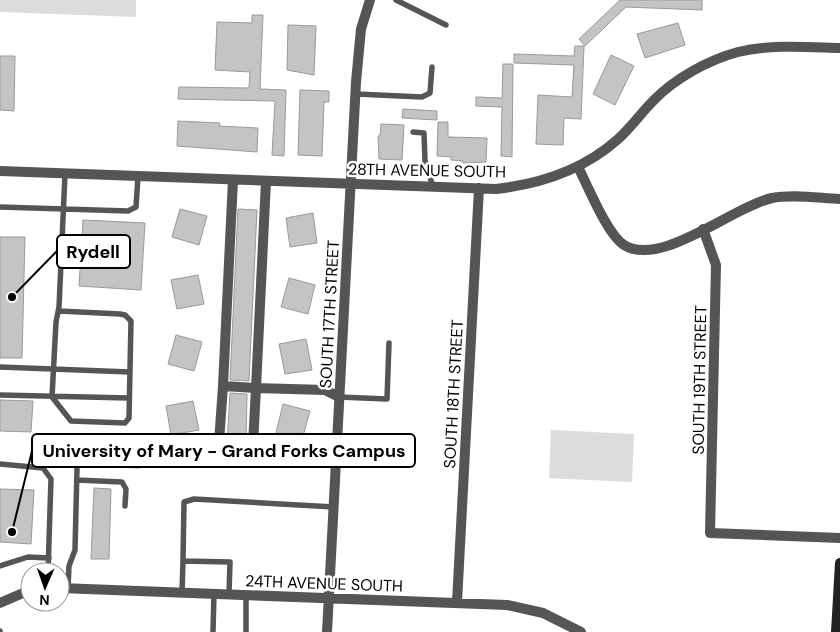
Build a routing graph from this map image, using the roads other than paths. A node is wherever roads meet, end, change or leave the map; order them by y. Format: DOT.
graph roads {
  1 [pos="370,0"];
  2 [pos="396,0"];
  3 [pos="446,25"];
  4 [pos="840,48"];
  5 [pos="432,67"];
  6 [pos="356,94"];
  7 [pos="413,132"];
  8 [pos="578,167"];
  9 [pos="0,171"];
  10 [pos="65,174"];
  11 [pos="138,176"];
  12 [pos="233,180"];
  13 [pos="266,181"];
  14 [pos="351,184"];
  15 [pos="433,187"];
  16 [pos="479,188"];
  17 [pos="840,199"];
  18 [pos="0,207"];
  19 [pos="64,209"];
  20 [pos="704,229"];
  21 [pos="59,311"];
  22 [pos="389,343"];
  23 [pos="0,367"];
  24 [pos="54,369"];
  25 [pos="130,372"];
  26 [pos="223,386"];
  27 [pos="256,388"];
  28 [pos="0,395"];
  29 [pos="52,396"];
  30 [pos="339,397"];
  31 [pos="129,398"];
  32 [pos="219,442"];
  33 [pos="253,445"];
  34 [pos="74,455"];
  35 [pos="0,464"];
  36 [pos="77,480"];
  37 [pos="125,506"];
  38 [pos="334,507"];
  39 [pos="840,538"];
  40 [pos="49,558"];
  41 [pos="183,561"];
  42 [pos="49,562"];
  43 [pos="70,563"];
  44 [pos="840,563"];
  45 [pos="0,566"];
  46 [pos="70,588"];
  47 [pos="182,592"];
  48 [pos="214,593"];
  49 [pos="20,594"];
  50 [pos="229,594"];
  51 [pos="246,595"];
  52 [pos="328,597"];
  53 [pos="457,602"];
  54 [pos="0,603"];
  55 [pos="213,632"];
  56 [pos="246,632"];
  57 [pos="327,632"];
  58 [pos="581,632"];
  59 [pos="836,632"];
  1 -- 6 [label="street, SOUTH 17TH STREET"];
  2 -- 3 [label="lane"];
  4 -- 8 [label="street, 28TH AVENUE SOUTH"];
  5 -- 6 [label="lane"];
  6 -- 14 [label="street, SOUTH 17TH STREET"];
  7 -- 15 [label="lane"];
  8 -- 16 [label="street, 28TH AVENUE SOUTH"];
  8 -- 20 [label="street"];
  9 -- 10 [label="street, 28TH AVENUE SOUTH"];
  10 -- 11 [label="street, 28TH AVENUE SOUTH"];
  10 -- 19 [label="lane"];
  11 -- 12 [label="street, 28TH AVENUE SOUTH"];
  11 -- 19 [label="lane"];
  12 -- 13 [label="street, 28TH AVENUE SOUTH"];
  12 -- 26 [label="street"];
  13 -- 14 [label="street, 28TH AVENUE SOUTH"];
  13 -- 27 [label="street"];
  14 -- 15 [label="street, 28TH AVENUE SOUTH"];
  14 -- 30 [label="street, SOUTH 17TH STREET"];
  15 -- 16 [label="street, 28TH AVENUE SOUTH"];
  16 -- 53 [label="street, SOUTH 18TH STREET"];
  17 -- 20 [label="street"];
  18 -- 19 [label="lane"];
  19 -- 21 [label="lane"];
  20 -- 39 [label="street, SOUTH 19TH STREET"];
  21 -- 24 [label="lane"];
  21 -- 25 [label="lane"];
  22 -- 30 [label="lane"];
  23 -- 24 [label="lane"];
  24 -- 25 [label="lane"];
  24 -- 29 [label="lane"];
  25 -- 31 [label="lane"];
  26 -- 27 [label="street"];
  26 -- 32 [label="street"];
  27 -- 30 [label="street"];
  27 -- 33 [label="street"];
  28 -- 29 [label="lane"];
  29 -- 31 [label="lane"];
  29 -- 31 [label="lane"];
  30 -- 38 [label="street, SOUTH 17TH STREET"];
  34 -- 36 [label="lane"];
  35 -- 40 [label="lane"];
  36 -- 37 [label="lane"];
  36 -- 43 [label="lane"];
  38 -- 41 [label="lane"];
  38 -- 52 [label="street, SOUTH 17TH STREET"];
  40 -- 42 [label="lane"];
  40 -- 45 [label="lane"];
  41 -- 47 [label="lane"];
  41 -- 50 [label="lane"];
  44 -- 59 [label="street"];
  46 -- 47 [label="street, 24TH AVENUE SOUTH"];
  47 -- 48 [label="street, 24TH AVENUE SOUTH"];
  48 -- 50 [label="street, 24TH AVENUE SOUTH"];
  48 -- 55 [label="lane"];
  49 -- 54 [label="street"];
  50 -- 51 [label="street, 24TH AVENUE SOUTH"];
  51 -- 52 [label="street, 24TH AVENUE SOUTH"];
  51 -- 56 [label="lane"];
  52 -- 53 [label="street, 24TH AVENUE SOUTH"];
  52 -- 57 [label="street, SOUTH 17TH STREET"];
  53 -- 58 [label="street, 24TH AVENUE SOUTH"];
}
